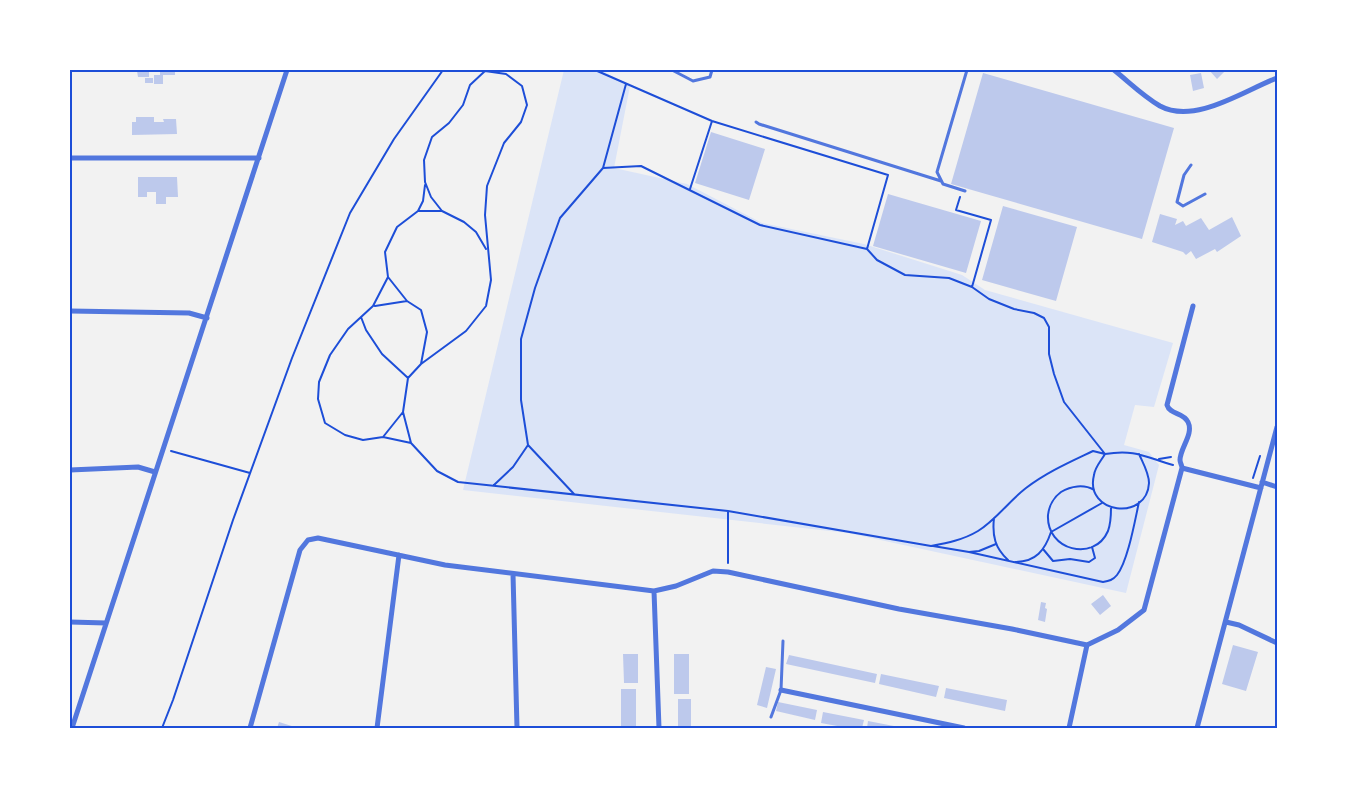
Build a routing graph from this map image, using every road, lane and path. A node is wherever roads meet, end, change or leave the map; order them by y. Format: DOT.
graph roads {
  1 [pos="287,70"];
  2 [pos="443,70"];
  3 [pos="595,70"];
  4 [pos="672,70"];
  5 [pos="712,70"];
  6 [pos="967,70"];
  7 [pos="1114,70"];
  8 [pos="1277,78"];
  9 [pos="626,84"];
  10 [pos="712,121"];
  11 [pos="756,122"];
  12 [pos="70,158"];
  13 [pos="259,158"];
  14 [pos="1190,166"];
  15 [pos="603,168"];
  16 [pos="940,181"];
  17 [pos="425,182"];
  18 [pos="690,190"];
  19 [pos="963,191"];
  20 [pos="1205,194"];
  21 [pos="418,211"];
  22 [pos="442,212"];
  23 [pos="867,249"];
  24 [pos="488,252"];
  25 [pos="388,277"];
  26 [pos="972,287"];
  27 [pos="407,301"];
  28 [pos="373,306"];
  29 [pos="1193,306"];
  30 [pos="70,311"];
  31 [pos="361,317"];
  32 [pos="207,318"];
  33 [pos="421,364"];
  34 [pos="408,378"];
  35 [pos="403,412"];
  36 [pos="1277,427"];
  37 [pos="383,438"];
  38 [pos="411,443"];
  39 [pos="528,445"];
  40 [pos="164,450"];
  41 [pos="1105,454"];
  42 [pos="1139,454"];
  43 [pos="1260,456"];
  44 [pos="1182,468"];
  45 [pos="70,470"];
  46 [pos="155,472"];
  47 [pos="250,473"];
  48 [pos="1248,477"];
  49 [pos="494,485"];
  50 [pos="1262,485"];
  51 [pos="1277,487"];
  52 [pos="1094,490"];
  53 [pos="574,494"];
  54 [pos="1139,502"];
  55 [pos="1103,503"];
  56 [pos="1111,508"];
  57 [pos="728,511"];
  58 [pos="994,518"];
  59 [pos="1051,532"];
  60 [pos="996,544"];
  61 [pos="931,546"];
  62 [pos="1092,547"];
  63 [pos="1043,549"];
  64 [pos="969,552"];
  65 [pos="399,556"];
  66 [pos="1010,562"];
  67 [pos="728,572"];
  68 [pos="513,574"];
  69 [pos="654,591"];
  70 [pos="70,622"];
  71 [pos="106,622"];
  72 [pos="1226,622"];
  73 [pos="783,640"];
  74 [pos="1277,642"];
  75 [pos="1087,645"];
  76 [pos="781,690"];
  77 [pos="771,717"];
  78 [pos="72,728"];
  79 [pos="162,728"];
  80 [pos="250,728"];
  81 [pos="376,728"];
  82 [pos="517,728"];
  83 [pos="659,728"];
  84 [pos="964,728"];
  85 [pos="1069,728"];
  86 [pos="1197,728"];
  1 -- 13 [label="street"];
  2 -- 47 [label="path"];
  3 -- 9 [label="path"];
  4 -- 5 [label="lane"];
  6 -- 16 [label="lane"];
  7 -- 8 [label="street"];
  9 -- 10 [label="path"];
  9 -- 15 [label="path"];
  10 -- 18 [label="path"];
  10 -- 23 [label="path"];
  11 -- 16 [label="lane"];
  12 -- 13 [label="street"];
  13 -- 32 [label="street"];
  14 -- 20 [label="lane"];
  15 -- 18 [label="path"];
  15 -- 39 [label="path"];
  16 -- 19 [label="lane"];
  17 -- 21 [label="path"];
  17 -- 22 [label="path"];
  17 -- 24 [label="path"];
  18 -- 23 [label="path"];
  19 -- 26 [label="path"];
  21 -- 22 [label="path"];
  21 -- 25 [label="path"];
  22 -- 24 [label="path"];
  23 -- 26 [label="path"];
  24 -- 33 [label="path"];
  25 -- 27 [label="path"];
  25 -- 28 [label="path"];
  26 -- 41 [label="path"];
  27 -- 28 [label="path"];
  27 -- 33 [label="path"];
  28 -- 31 [label="path"];
  29 -- 44 [label="street"];
  30 -- 32 [label="street"];
  31 -- 34 [label="path"];
  31 -- 37 [label="path"];
  32 -- 40 [label="street"];
  33 -- 34 [label="path"];
  34 -- 35 [label="path"];
  35 -- 37 [label="path"];
  35 -- 38 [label="path"];
  36 -- 50 [label="street"];
  37 -- 38 [label="path"];
  38 -- 49 [label="path"];
  39 -- 49 [label="path"];
  39 -- 53 [label="path"];
  40 -- 46 [label="street"];
  40 -- 47 [label="path"];
  41 -- 42 [label="path"];
  41 -- 52 [label="path"];
  41 -- 58 [label="path"];
  42 -- 44 [label="path"];
  42 -- 54 [label="path"];
  43 -- 48 [label="path"];
  44 -- 50 [label="street"];
  44 -- 75 [label="street"];
  45 -- 46 [label="street"];
  46 -- 71 [label="street"];
  47 -- 79 [label="path"];
  49 -- 53 [label="path"];
  50 -- 51 [label="street"];
  50 -- 72 [label="street"];
  52 -- 55 [label="path"];
  52 -- 59 [label="path"];
  53 -- 57 [label="path"];
  54 -- 56 [label="path"];
  54 -- 66 [label="path"];
  55 -- 56 [label="path"];
  55 -- 59 [label="path"];
  56 -- 62 [label="path"];
  57 -- 61 [label="path"];
  57 -- 67 [label="path"];
  58 -- 60 [label="path"];
  58 -- 61 [label="path"];
  59 -- 62 [label="path"];
  59 -- 63 [label="path"];
  60 -- 64 [label="path"];
  60 -- 66 [label="path"];
  61 -- 64 [label="path"];
  62 -- 63 [label="path"];
  63 -- 66 [label="path"];
  64 -- 66 [label="path"];
  65 -- 68 [label="street"];
  65 -- 80 [label="street"];
  65 -- 81 [label="street"];
  67 -- 69 [label="street"];
  67 -- 75 [label="street"];
  68 -- 69 [label="street"];
  68 -- 82 [label="street"];
  69 -- 83 [label="street"];
  70 -- 71 [label="street"];
  71 -- 78 [label="street"];
  72 -- 74 [label="street"];
  72 -- 86 [label="street"];
  73 -- 76 [label="lane"];
  75 -- 85 [label="street"];
  76 -- 77 [label="lane"];
  76 -- 84 [label="street"];
}
